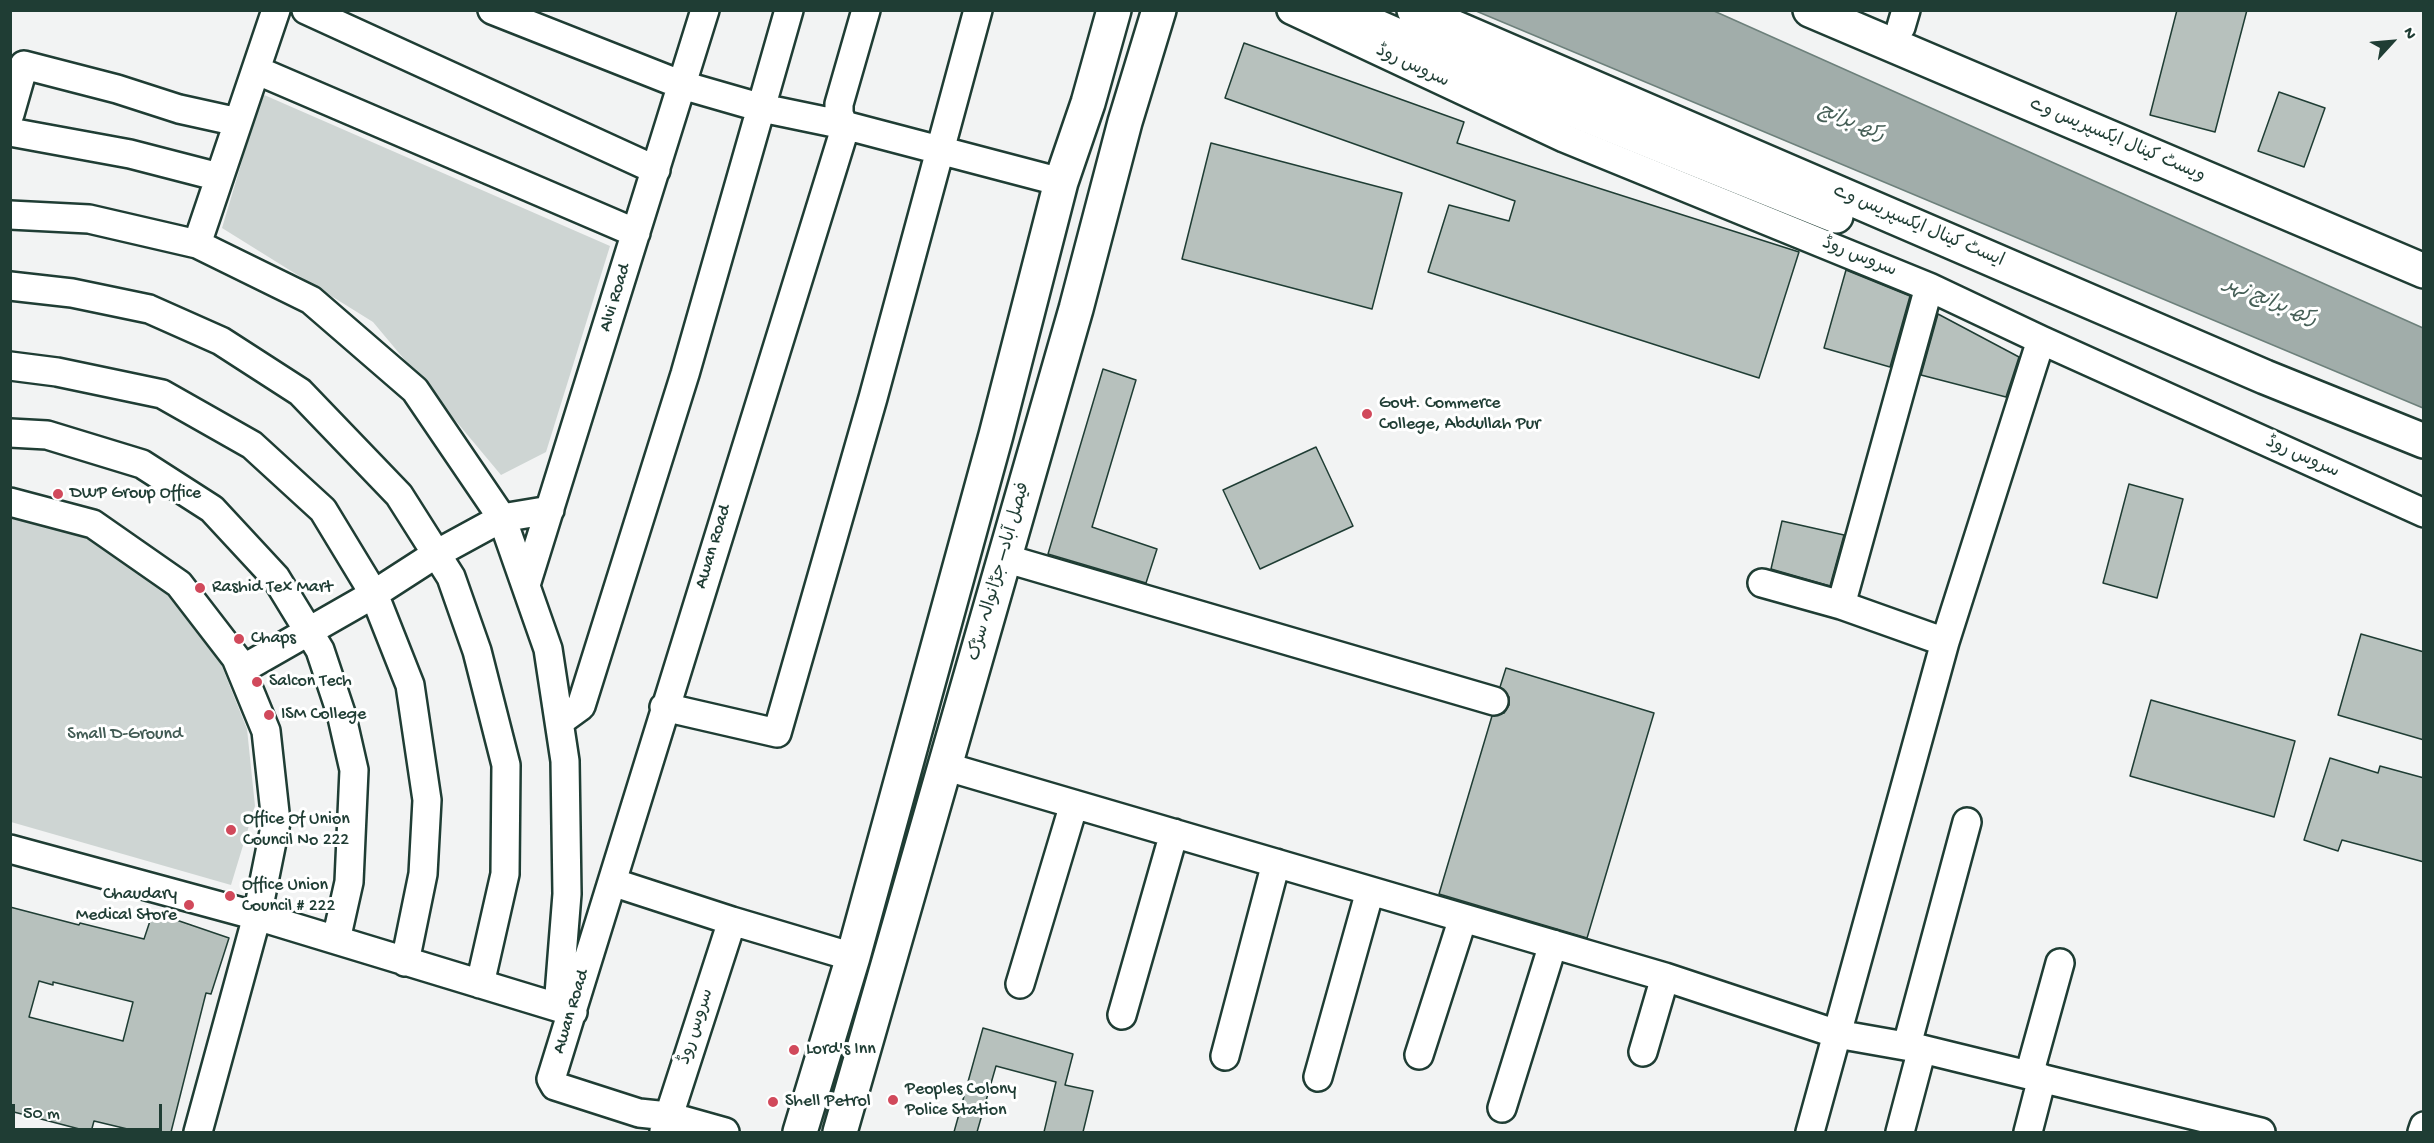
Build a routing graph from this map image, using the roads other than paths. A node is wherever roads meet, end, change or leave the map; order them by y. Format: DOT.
graph roads {
  1 [pos="276,10"];
  2 [pos="306,10"];
  3 [pos="492,10"];
  4 [pos="705,10"];
  5 [pos="789,10"];
  6 [pos="866,10"];
  7 [pos="978,10"];
  8 [pos="1102,10"];
  9 [pos="1114,10"];
  10 [pos="1159,10"];
  11 [pos="1175,10"];
  12 [pos="1291,10"];
  13 [pos="1339,10"];
  14 [pos="1414,10"];
  15 [pos="1810,10"];
  16 [pos="1863,10"];
  17 [pos="1903,19"];
  18 [pos="1103,50"];
  19 [pos="1142,66"];
  20 [pos="256,70"];
  21 [pos="682,85"];
  22 [pos="762,108"];
  23 [pos="10,114"];
  24 [pos="238,122"];
  25 [pos="844,125"];
  26 [pos="10,132"];
  27 [pos="2113,139"];
  28 [pos="940,152"];
  29 [pos="656,170"];
  30 [pos="219,177"];
  31 [pos="1061,182"];
  32 [pos="10,215"];
  33 [pos="636,233"];
  34 [pos="196,244"];
  35 [pos="2424,271"];
  36 [pos="10,286"];
  37 [pos="1929,287"];
  38 [pos="2041,340"];
  39 [pos="10,366"];
  40 [pos="2265,377"];
  41 [pos="10,433"];
  42 [pos="2424,441"];
  43 [pos="10,502"];
  44 [pos="550,510"];
  45 [pos="2424,513"];
  46 [pos="502,518"];
  47 [pos="436,554"];
  48 [pos="1004,558"];
  49 [pos="1762,583"];
  50 [pos="526,585"];
  51 [pos="374,594"];
  52 [pos="1841,605"];
  53 [pos="310,631"];
  54 [pos="1945,642"];
  55 [pos="241,670"];
  56 [pos="1494,701"];
  57 [pos="664,707"];
  58 [pos="560,722"];
  59 [pos="944,765"];
  60 [pos="1074,804"];
  61 [pos="1967,822"];
  62 [pos="1174,833"];
  63 [pos="10,849"];
  64 [pos="1276,863"];
  65 [pos="612,882"];
  66 [pos="1370,891"];
  67 [pos="257,916"];
  68 [pos="1463,918"];
  69 [pos="732,921"];
  70 [pos="336,940"];
  71 [pos="1553,944"];
  72 [pos="853,957"];
  73 [pos="405,962"];
  74 [pos="2060,963"];
  75 [pos="1665,977"];
  76 [pos="480,984"];
  77 [pos="1020,984"];
  78 [pos="566,1010"];
  79 [pos="1122,1015"];
  80 [pos="1837,1034"];
  81 [pos="1915,1047"];
  82 [pos="1643,1052"];
  83 [pos="1419,1055"];
  84 [pos="1225,1056"];
  85 [pos="2036,1076"];
  86 [pos="1318,1077"];
  87 [pos="1502,1108"];
  88 [pos="666,1124"];
  89 [pos="2197,1126"];
  90 [pos="2424,1126"];
  91 [pos="198,1132"];
  92 [pos="725,1132"];
  93 [pos="800,1132"];
  94 [pos="840,1132"];
  95 [pos="1810,1132"];
  96 [pos="1900,1132"];
  97 [pos="2028,1132"];
  98 [pos="2261,1132"];
  99 [pos="2422,1132"];
  1 -- 20 [label="street"];
  2 -- 29 [label="street"];
  3 -- 21 [label="street"];
  4 -- 21 [label="street, Alvi Road"];
  5 -- 22 [label="street"];
  6 -- 25 [label="street, Awan Road"];
  7 -- 28 [label="street"];
  8 -- 18 [label="main road"];
  9 -- 18 [label="main road"];
  10 -- 19 [label="main road, فیصل آباد– جڑانوالہ سڑک"];
  11 -- 19 [label="main road"];
  12 -- 37 [label="street, سروس روڈ"];
  13 -- 40 [label="main road"];
  14 -- 40 [label="main road, ایسٹ کینال ایکسپریس وے"];
  15 -- 27 [label="main road, ویسٹ کینال ایکسپریس وے"];
  16 -- 17 [label="main road"];
  17 -- 27 [label="main road"];
  18 -- 31 [label="main road"];
  19 -- 48 [label="main road, فیصل آباد– جڑانوالہ سڑک"];
  20 -- 24 [label="street"];
  20 -- 33 [label="street"];
  21 -- 22 [label="street"];
  21 -- 29 [label="street, Alvi Road"];
  22 -- 25 [label="street"];
  22 -- 58 [label="street"];
  23 -- 24 [label="street"];
  24 -- 30 [label="street"];
  25 -- 28 [label="street"];
  25 -- 57 [label="street, Awan Road"];
  26 -- 30 [label="street"];
  27 -- 35 [label="main road, ویسٹ کینال ایکسپریس وے"];
  28 -- 31 [label="street"];
  28 -- 57 [label="street"];
  29 -- 33 [label="street, Alvi Road"];
  30 -- 34 [label="street"];
  31 -- 72 [label="main road"];
  32 -- 34 [label="street"];
  33 -- 44 [label="street, Alvi Road"];
  34 -- 46 [label="street"];
  36 -- 47 [label="street"];
  37 -- 38 [label="street, سروس روڈ"];
  37 -- 52 [label="street"];
  38 -- 45 [label="street, سروس روڈ"];
  38 -- 54 [label="street"];
  39 -- 51 [label="street"];
  40 -- 42 [label="main road, ایسٹ کینال ایکسپریس وے"];
  41 -- 53 [label="street"];
  43 -- 55 [label="street"];
  44 -- 46 [label="street"];
  44 -- 50 [label="street, Alvi Road"];
  46 -- 47 [label="street"];
  46 -- 50 [label="street"];
  47 -- 51 [label="street"];
  47 -- 76 [label="street"];
  48 -- 56 [label="street"];
  48 -- 59 [label="main road, فیصل آباد– جڑانوالہ سڑک"];
  49 -- 52 [label="street"];
  50 -- 58 [label="street"];
  51 -- 53 [label="street"];
  51 -- 73 [label="street"];
  52 -- 54 [label="street"];
  53 -- 55 [label="street"];
  53 -- 70 [label="street"];
  54 -- 80 [label="street"];
  55 -- 67 [label="street"];
  57 -- 65 [label="street, Awan Road"];
  58 -- 78 [label="street"];
  59 -- 60 [label="street"];
  59 -- 94 [label="main road, فیصل آباد– جڑانوالہ سڑک"];
  60 -- 62 [label="street"];
  60 -- 77 [label="street"];
  61 -- 81 [label="street"];
  62 -- 64 [label="street"];
  62 -- 79 [label="street"];
  63 -- 67 [label="street"];
  64 -- 66 [label="street"];
  64 -- 84 [label="street"];
  65 -- 69 [label="street"];
  65 -- 78 [label="street, Awan Road"];
  66 -- 68 [label="street"];
  66 -- 86 [label="street"];
  67 -- 70 [label="street"];
  67 -- 91 [label="street"];
  68 -- 71 [label="street"];
  68 -- 83 [label="street"];
  69 -- 72 [label="street"];
  69 -- 88 [label="street, سروس روڈ"];
  70 -- 73 [label="street"];
  71 -- 75 [label="street"];
  71 -- 87 [label="street"];
  72 -- 93 [label="main road"];
  73 -- 76 [label="street"];
  74 -- 85 [label="street"];
  75 -- 80 [label="street"];
  75 -- 82 [label="street"];
  76 -- 78 [label="street"];
  78 -- 88 [label="street, Awan Road"];
  80 -- 81 [label="street"];
  80 -- 95 [label="street"];
  81 -- 85 [label="street"];
  81 -- 96 [label="street"];
  85 -- 89 [label="street"];
  85 -- 97 [label="street"];
  88 -- 92 [label="street"];
  89 -- 98 [label="street"];
  90 -- 99 [label="street"];
}
